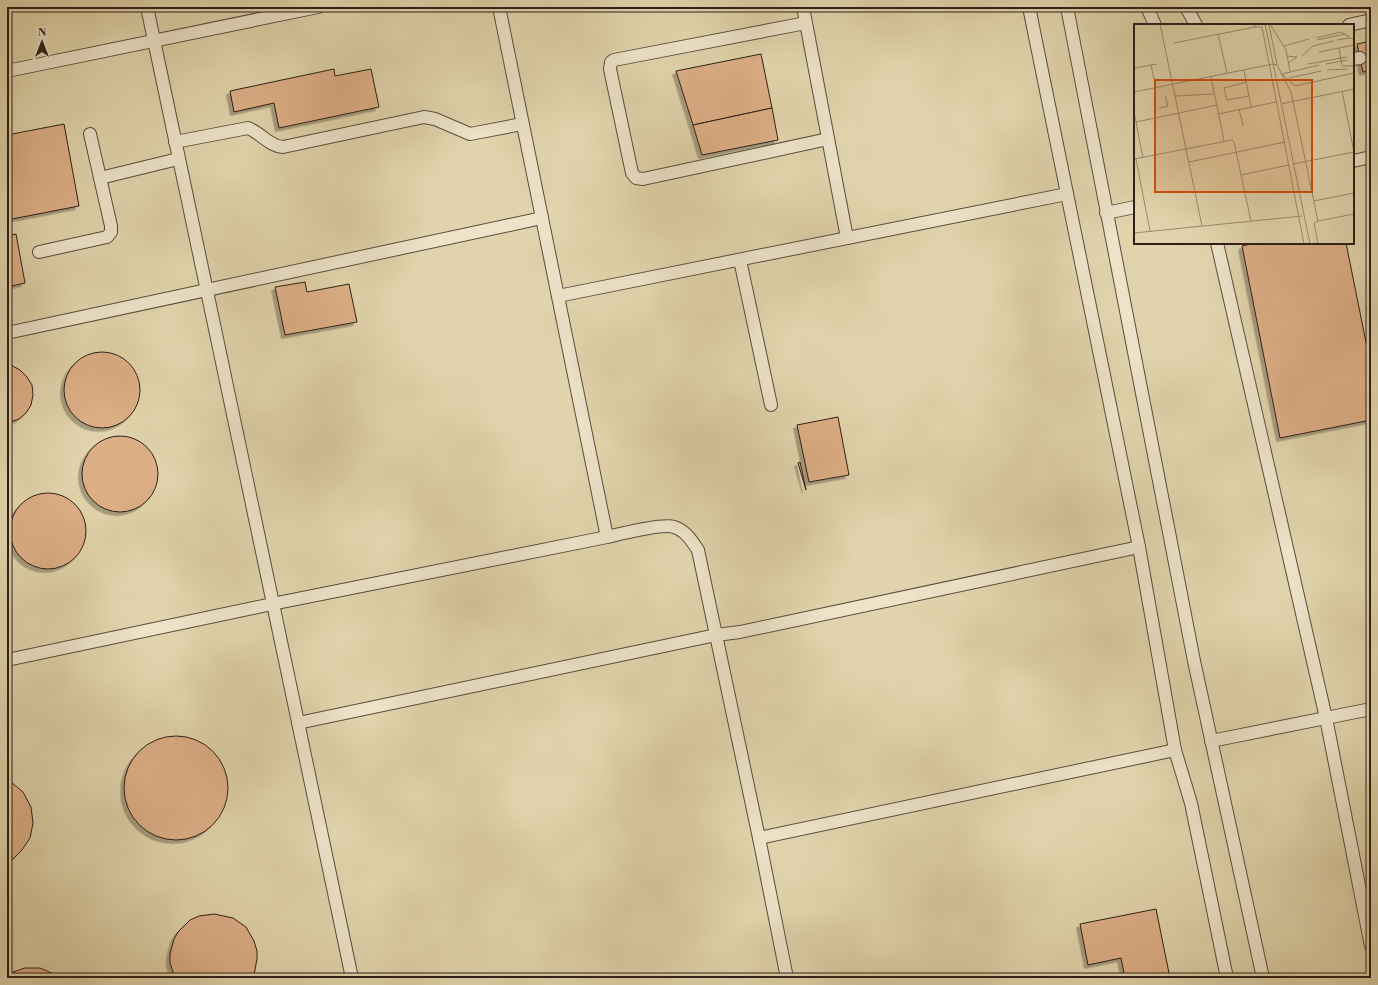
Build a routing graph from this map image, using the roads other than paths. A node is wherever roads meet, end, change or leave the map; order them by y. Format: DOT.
graph roads {
  1 [pos="147,7"];
  2 [pos="318,7"];
  3 [pos="499,7"];
  4 [pos="802,7"];
  5 [pos="1029,7"];
  6 [pos="1067,7"];
  7 [pos="1147,7"];
  8 [pos="1186,7"];
  9 [pos="1371,20"];
  10 [pos="806,23"];
  11 [pos="1155,24"];
  12 [pos="1195,24"];
  13 [pos="1353,24"];
  14 [pos="154,41"];
  15 [pos="7,71"];
  16 [pos="522,124"];
  17 [pos="90,134"];
  18 [pos="828,139"];
  19 [pos="175,142"];
  20 [pos="1371,157"];
  21 [pos="178,159"];
  22 [pos="1354,161"];
  23 [pos="100,178"];
  24 [pos="1067,194"];
  25 [pos="1134,207"];
  26 [pos="1106,213"];
  27 [pos="542,218"];
  28 [pos="847,238"];
  29 [pos="1217,244"];
  30 [pos="39,252"];
  31 [pos="740,260"];
  32 [pos="206,289"];
  33 [pos="558,296"];
  34 [pos="7,333"];
  35 [pos="771,404"];
  36 [pos="607,537"];
  37 [pos="1139,547"];
  38 [pos="272,604"];
  39 [pos="716,635"];
  40 [pos="7,660"];
  41 [pos="1371,709"];
  42 [pos="1326,718"];
  43 [pos="298,723"];
  44 [pos="1211,741"];
  45 [pos="1175,750"];
  46 [pos="759,838"];
  47 [pos="1371,946"];
  48 [pos="352,978"];
  49 [pos="787,978"];
  50 [pos="1227,978"];
  51 [pos="1262,978"];
  1 -- 14 [label="lane"];
  2 -- 14 [label="lane"];
  3 -- 16 [label="lane"];
  4 -- 10 [label="lane"];
  5 -- 24 [label="lane"];
  6 -- 26 [label="lane"];
  7 -- 11 [label="lane"];
  8 -- 12 [label="lane"];
  9 -- 13 [label="lane"];
  10 -- 18 [label="lane"];
  10 -- 18 [label="lane"];
  14 -- 15 [label="lane"];
  14 -- 19 [label="lane"];
  16 -- 19 [label="lane"];
  16 -- 27 [label="lane"];
  17 -- 23 [label="lane"];
  18 -- 28 [label="lane"];
  19 -- 21 [label="lane"];
  20 -- 22 [label="lane"];
  21 -- 23 [label="lane"];
  21 -- 32 [label="lane"];
  23 -- 30 [label="lane"];
  24 -- 28 [label="lane"];
  24 -- 37 [label="lane"];
  25 -- 26 [label="lane"];
  26 -- 44 [label="lane"];
  27 -- 32 [label="lane"];
  27 -- 33 [label="lane"];
  28 -- 31 [label="lane"];
  29 -- 42 [label="lane"];
  31 -- 33 [label="lane"];
  31 -- 35 [label="lane"];
  32 -- 34 [label="lane"];
  32 -- 38 [label="lane"];
  33 -- 36 [label="lane"];
  36 -- 38 [label="lane"];
  36 -- 39 [label="lane"];
  37 -- 39 [label="lane"];
  37 -- 45 [label="lane"];
  38 -- 40 [label="lane"];
  38 -- 43 [label="lane"];
  39 -- 43 [label="lane"];
  39 -- 46 [label="lane"];
  41 -- 42 [label="lane"];
  42 -- 44 [label="lane"];
  42 -- 47 [label="lane"];
  43 -- 48 [label="lane"];
  44 -- 51 [label="lane"];
  45 -- 46 [label="lane"];
  45 -- 50 [label="lane"];
  46 -- 49 [label="lane"];
}
